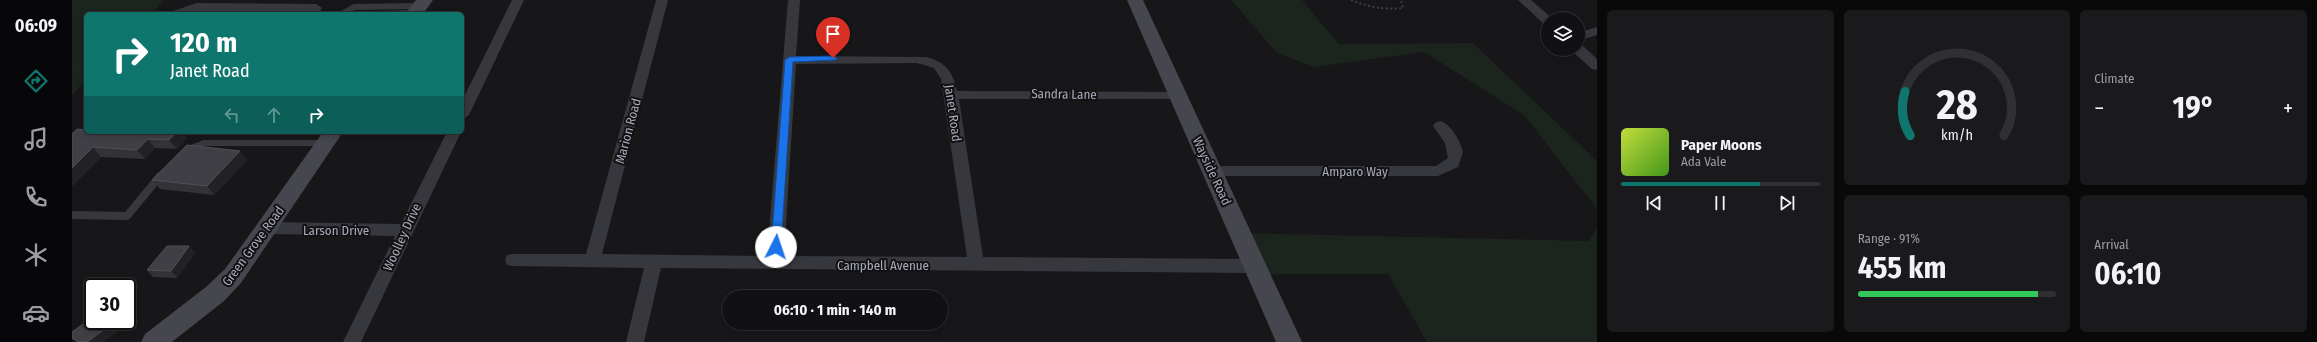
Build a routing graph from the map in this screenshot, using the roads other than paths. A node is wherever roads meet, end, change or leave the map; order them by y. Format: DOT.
graph roads {
  1 [pos="518,0"];
  2 [pos="662,0"];
  3 [pos="794,0"];
  4 [pos="1135,0"];
  5 [pos="1524,0"];
  6 [pos="418,8"];
  7 [pos="183,12"];
  8 [pos="313,12"];
  9 [pos="345,12"];
  10 [pos="391,12"];
  11 [pos="1541,16"];
  12 [pos="1597,31"];
  13 [pos="1585,35"];
  14 [pos="1585,55"];
  15 [pos="789,60"];
  16 [pos="1597,66"];
  17 [pos="952,95"];
  18 [pos="1177,95"];
  19 [pos="464,111"];
  20 [pos="1440,126"];
  21 [pos="453,134"];
  22 [pos="329,138"];
  23 [pos="182,153"];
  24 [pos="166,168"];
  25 [pos="1212,171"];
  26 [pos="72,215"];
  27 [pos="267,228"];
  28 [pos="405,230"];
  29 [pos="513,260"];
  30 [pos="592,261"];
  31 [pos="654,262"];
  32 [pos="774,263"];
  33 [pos="976,265"];
  34 [pos="1253,266"];
  35 [pos="154,342"];
  36 [pos="352,342"];
  37 [pos="635,342"];
  38 [pos="1289,342"];
  1 -- 19 [label="street"];
  2 -- 30 [label="street, Marion Road"];
  3 -- 15 [label="street"];
  4 -- 18 [label="street, Wayside Road"];
  5 -- 11 [label="street"];
  6 -- 9 [label="lane"];
  6 -- 10 [label="lane"];
  7 -- 8 [label="street"];
  12 -- 13 [label="street"];
  14 -- 16 [label="street"];
  15 -- 17 [label="street, Janet Road"];
  15 -- 32 [label="street"];
  17 -- 18 [label="street, Sandra Lane"];
  17 -- 33 [label="street, Janet Road"];
  18 -- 25 [label="street, Wayside Road"];
  20 -- 25 [label="street, Amparo Way"];
  21 -- 28 [label="street, Woolley Drive"];
  22 -- 23 [label="lane"];
  22 -- 27 [label="street, Green Grove Road"];
  24 -- 26 [label="lane"];
  25 -- 34 [label="street, Wayside Road"];
  27 -- 28 [label="street, Larson Drive"];
  27 -- 35 [label="street, Green Grove Road"];
  28 -- 36 [label="street, Woolley Drive"];
  29 -- 30 [label="street, Campbell Avenue"];
  30 -- 31 [label="street, Campbell Avenue"];
  31 -- 32 [label="street, Campbell Avenue"];
  31 -- 37 [label="street"];
  32 -- 33 [label="street, Campbell Avenue"];
  33 -- 34 [label="street, Campbell Avenue"];
  34 -- 38 [label="street, Wayside Road"];
}
